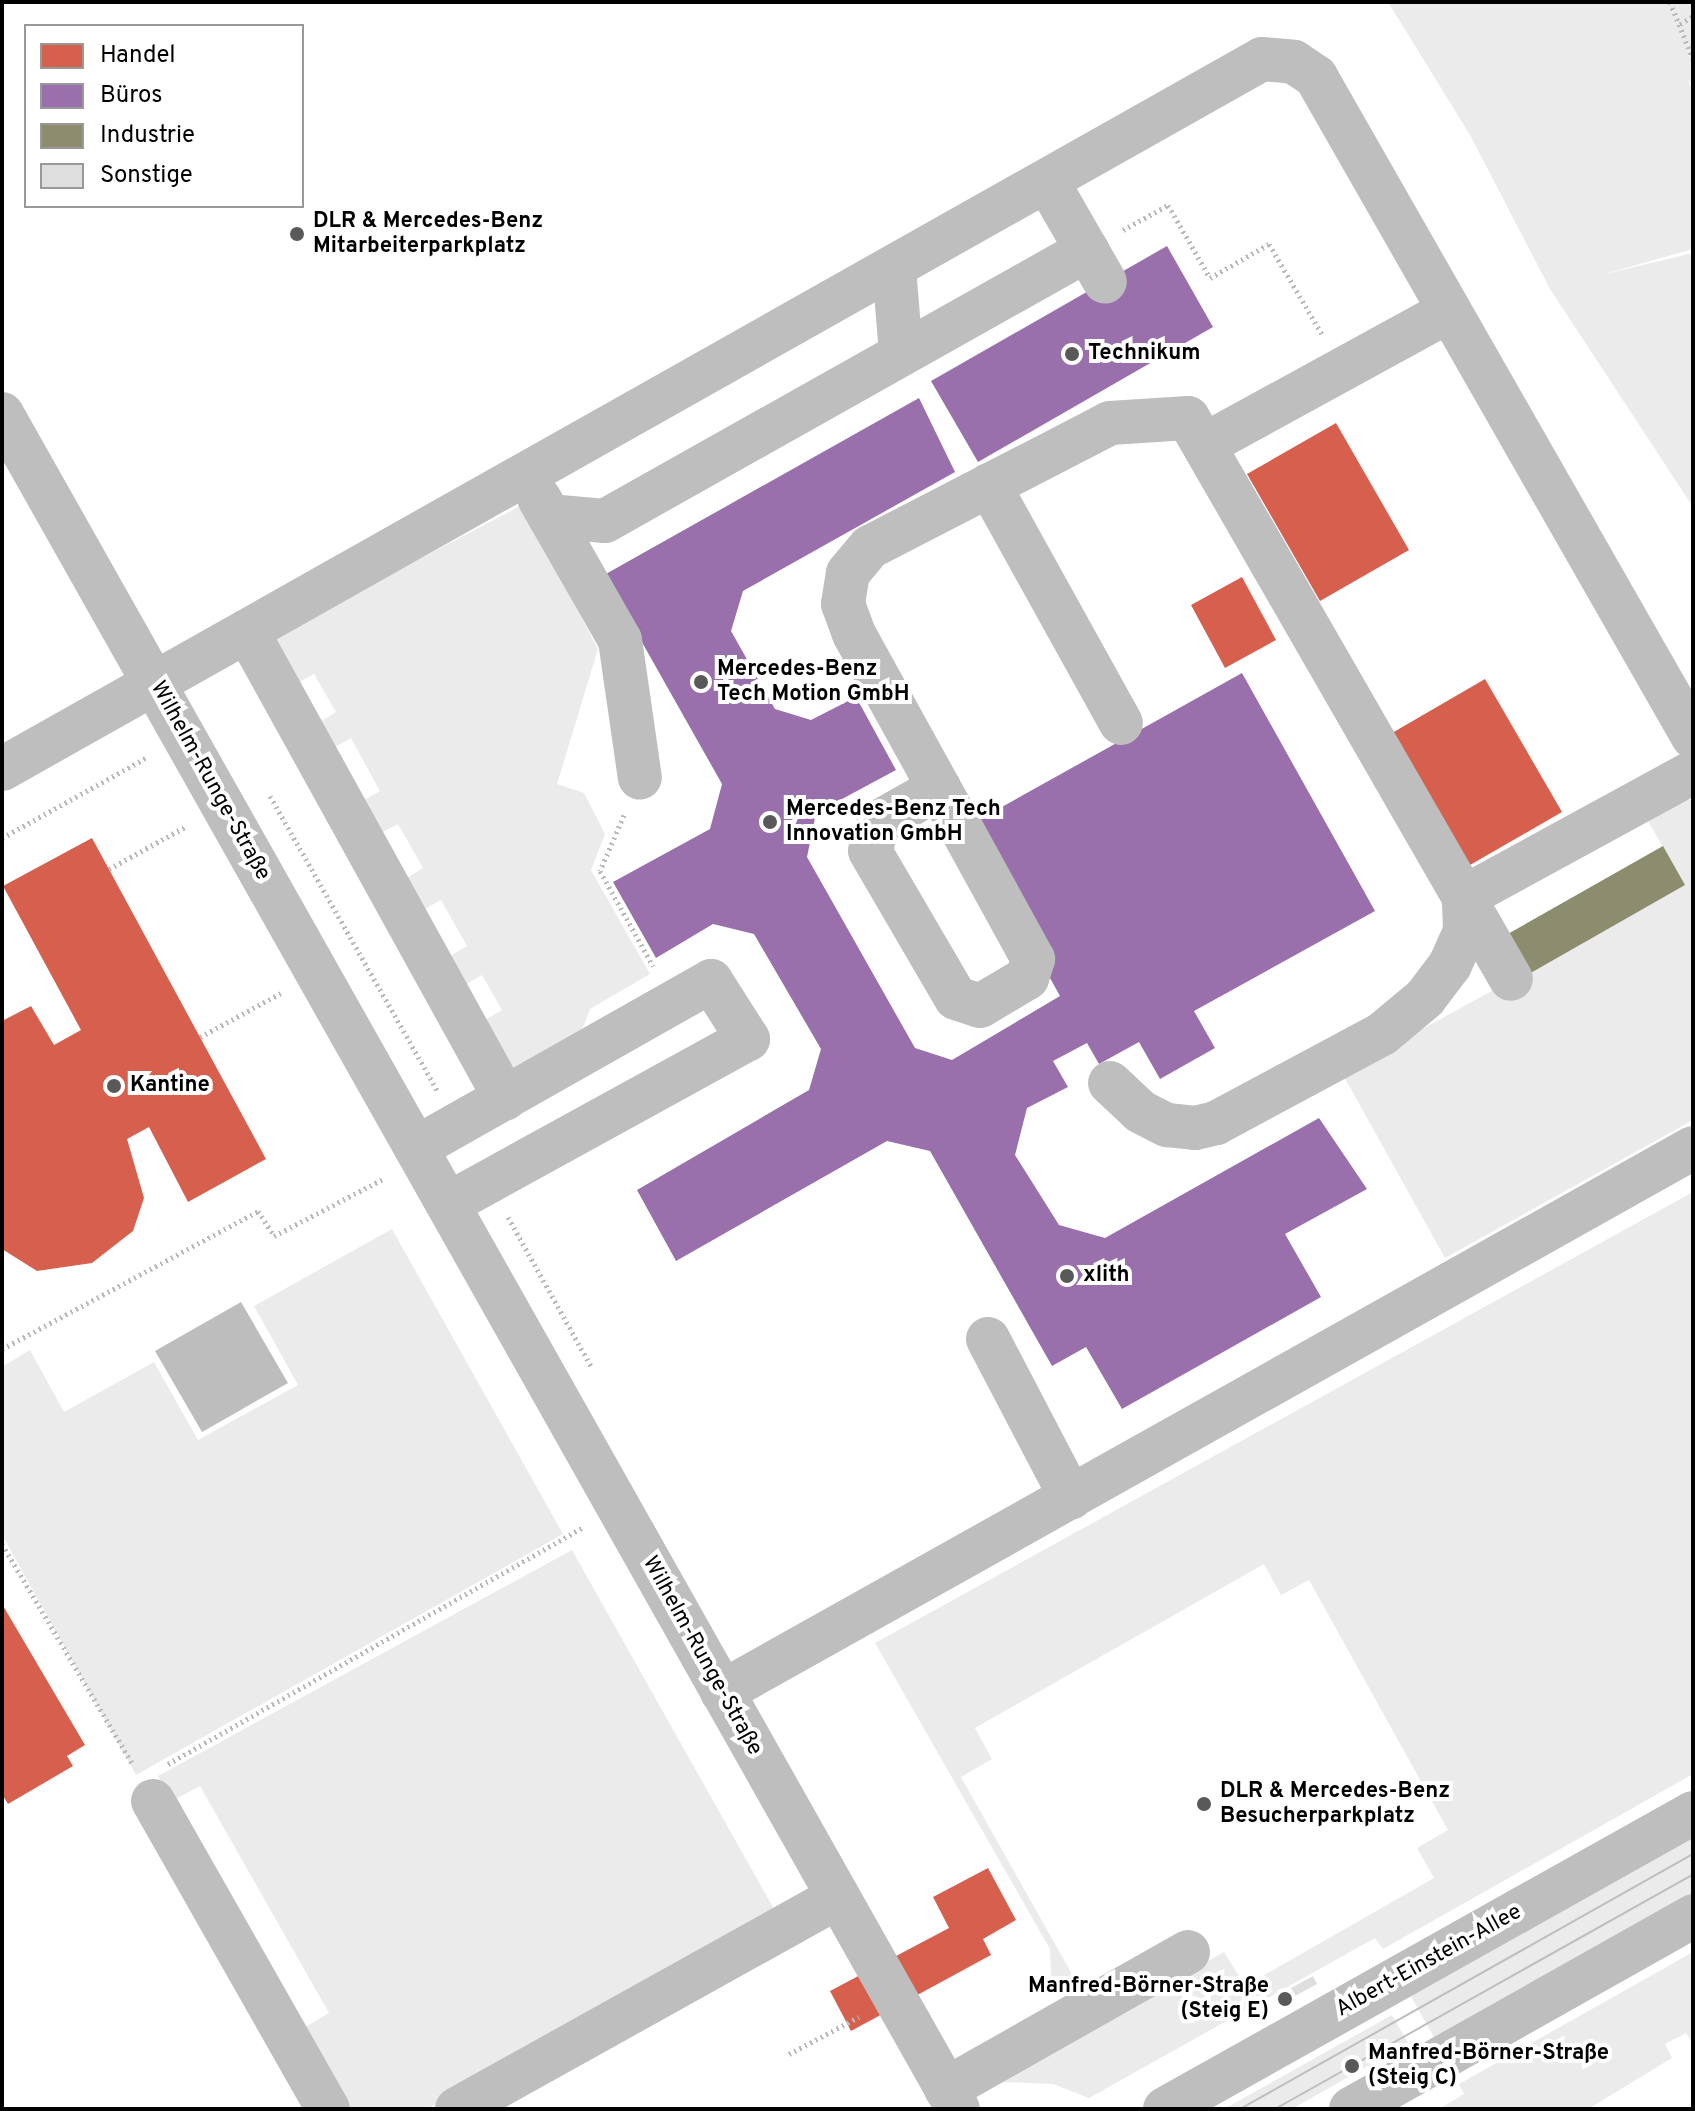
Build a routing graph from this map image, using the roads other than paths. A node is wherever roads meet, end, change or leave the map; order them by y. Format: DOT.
graph roads {
  1 [pos="1047,181"];
  2 [pos="894,268"];
  3 [pos="1449,311"];
  4 [pos="901,354"];
  5 [pos="2,414"];
  6 [pos="1206,444"];
  7 [pos="526,475"];
  8 [pos="989,485"];
  9 [pos="549,516"];
  10 [pos="247,631"];
  11 [pos="154,682"];
  12 [pos="1121,723"];
  13 [pos="1693,737"];
  14 [pos="2,769"];
  15 [pos="1693,772"];
  16 [pos="640,778"];
  17 [pos="939,788"];
  18 [pos="1464,897"];
  19 [pos="1511,979"];
  20 [pos="1110,1083"];
  21 [pos="505,1098"];
  22 [pos="416,1148"];
  23 [pos="1693,1148"];
  24 [pos="448,1204"];
  25 [pos="988,1339"];
  26 [pos="1071,1498"];
  27 [pos="722,1692"];
  28 [pos="147,1790"];
  29 [pos="1693,1813"];
  30 [pos="838,1897"];
  31 [pos="1693,1916"];
  32 [pos="1188,1952"];
  33 [pos="952,2099"];
  34 [pos="328,2109"];
  35 [pos="457,2109"];
  36 [pos="1165,2109"];
  37 [pos="1351,2109"];
  1 -- 2 [label="street"];
  1 -- 3 [label="street"];
  1 -- 4 [label="street"];
  2 -- 4 [label="street"];
  2 -- 7 [label="street"];
  3 -- 6 [label="street"];
  3 -- 13 [label="street"];
  4 -- 9 [label="street"];
  5 -- 11 [label="street, Wilhelm-Runge-Straße"];
  6 -- 8 [label="street"];
  6 -- 18 [label="street"];
  7 -- 9 [label="street"];
  7 -- 10 [label="street"];
  8 -- 12 [label="street"];
  8 -- 17 [label="street"];
  9 -- 16 [label="street"];
  10 -- 11 [label="street"];
  10 -- 21 [label="street"];
  11 -- 14 [label="street"];
  11 -- 22 [label="street, Wilhelm-Runge-Straße"];
  15 -- 18 [label="street"];
  17 -- 17 [label="street"];
  18 -- 19 [label="street"];
  18 -- 20 [label="street"];
  21 -- 22 [label="street"];
  21 -- 24 [label="street"];
  22 -- 24 [label="street, Wilhelm-Runge-Straße"];
  23 -- 26 [label="street"];
  24 -- 27 [label="street, Wilhelm-Runge-Straße"];
  25 -- 26 [label="street"];
  26 -- 27 [label="street"];
  27 -- 30 [label="street, Wilhelm-Runge-Straße"];
  28 -- 34 [label="street"];
  29 -- 36 [label="street, Albert-Einstein-Allee"];
  30 -- 33 [label="street, Wilhelm-Runge-Straße"];
  30 -- 35 [label="street"];
  31 -- 37 [label="street"];
  32 -- 33 [label="street"];
}
